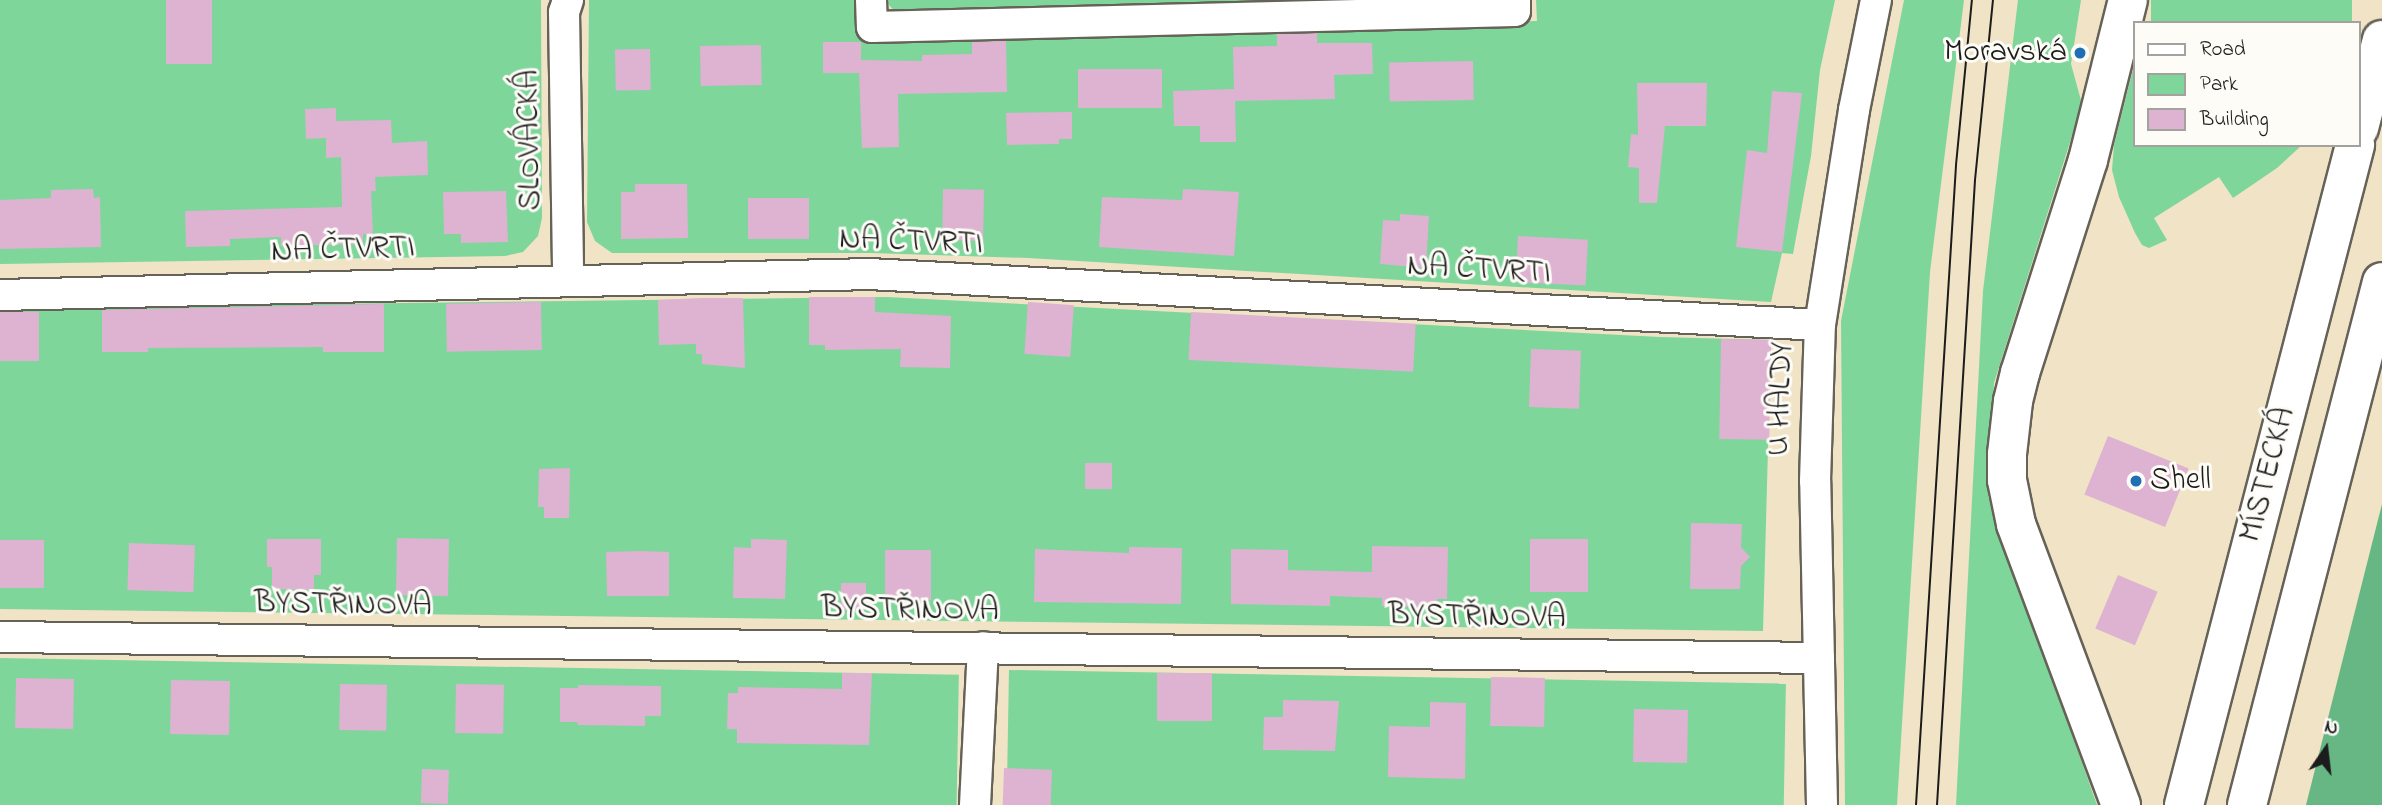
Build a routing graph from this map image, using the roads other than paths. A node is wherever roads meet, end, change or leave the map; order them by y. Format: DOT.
graph roads {
  1 [pos="568,0"];
  2 [pos="872,0"];
  3 [pos="1515,0"];
  4 [pos="1876,0"];
  5 [pos="2128,0"];
  6 [pos="2382,40"];
  7 [pos="2361,120"];
  8 [pos="2354,147"];
  9 [pos="568,279"];
  10 [pos="2382,282"];
  11 [pos="0,295"];
  12 [pos="1820,325"];
  13 [pos="0,637"];
  14 [pos="983,647"];
  15 [pos="1818,658"];
  16 [pos="975,805"];
  17 [pos="1822,805"];
  18 [pos="2121,805"];
  19 [pos="2184,805"];
  20 [pos="2247,805"];
  1 -- 9 [label="street, SLOVÁCKÁ"];
  2 -- 3 [label="street"];
  4 -- 12 [label="street, U HALDY"];
  5 -- 18 [label="highway"];
  6 -- 7 [label="highway"];
  8 -- 19 [label="highway, MÍSTECKÁ"];
  9 -- 11 [label="street, NA ČTVRTI"];
  9 -- 12 [label="street, NA ČTVRTI"];
  10 -- 20 [label="highway, MÍSTECKÁ"];
  12 -- 15 [label="street, U HALDY"];
  13 -- 14 [label="street, BYSTŘINOVA"];
  14 -- 15 [label="street, BYSTŘINOVA"];
  14 -- 16 [label="street"];
  15 -- 17 [label="street, U HALDY"];
}
